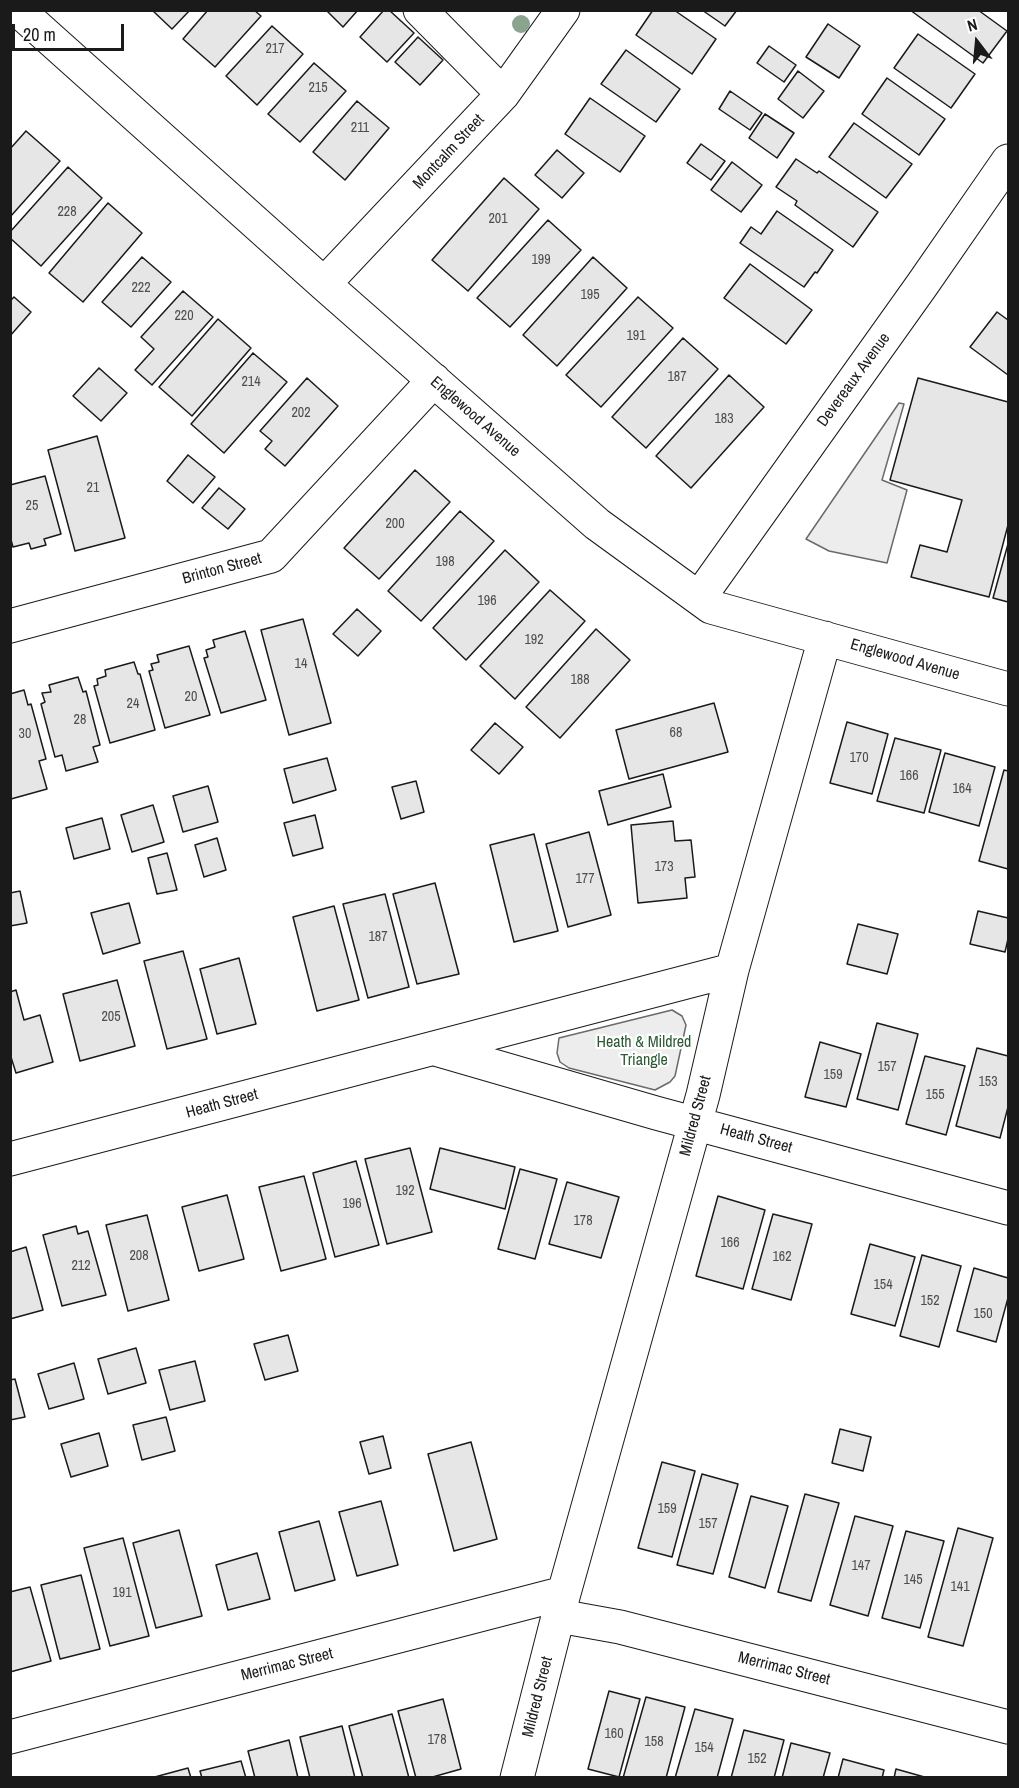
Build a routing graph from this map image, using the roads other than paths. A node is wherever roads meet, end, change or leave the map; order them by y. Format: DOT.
graph roads {
  1 [pos="18,10"];
  2 [pos="420,10"];
  3 [pos="562,10"];
  4 [pos="503,94"];
  5 [pos="1008,161"];
  6 [pos="324,284"];
  7 [pos="434,381"];
  8 [pos="699,598"];
  9 [pos="10,626"];
  10 [pos="825,638"];
  11 [pos="1008,689"];
  12 [pos="732,970"];
  13 [pos="434,1048"];
  14 [pos="694,1123"];
  15 [pos="10,1159"];
  16 [pos="1008,1208"];
  17 [pos="561,1605"];
  18 [pos="1008,1727"];
  19 [pos="10,1737"];
  20 [pos="517,1778"];
  1 -- 6 [label="street, Englewood Avenue"];
  2 -- 4 [label="street"];
  3 -- 4 [label="street, Montcalm Street"];
  4 -- 6 [label="street, Montcalm Street"];
  5 -- 8 [label="street, Devereaux Avenue"];
  6 -- 7 [label="street, Englewood Avenue"];
  7 -- 8 [label="street, Englewood Avenue"];
  7 -- 9 [label="street, Brinton Street"];
  8 -- 10 [label="street, Englewood Avenue"];
  10 -- 11 [label="street, Englewood Avenue"];
  10 -- 12 [label="street, Mildred Street"];
  12 -- 13 [label="street, Heath Street"];
  12 -- 14 [label="street, Mildred Street"];
  13 -- 14 [label="street, Heath Street"];
  13 -- 15 [label="street, Heath Street"];
  14 -- 16 [label="street, Heath Street"];
  14 -- 17 [label="street, Mildred Street"];
  17 -- 18 [label="street, Merrimac Street"];
  17 -- 19 [label="street, Merrimac Street"];
  17 -- 20 [label="street, Mildred Street"];
}
